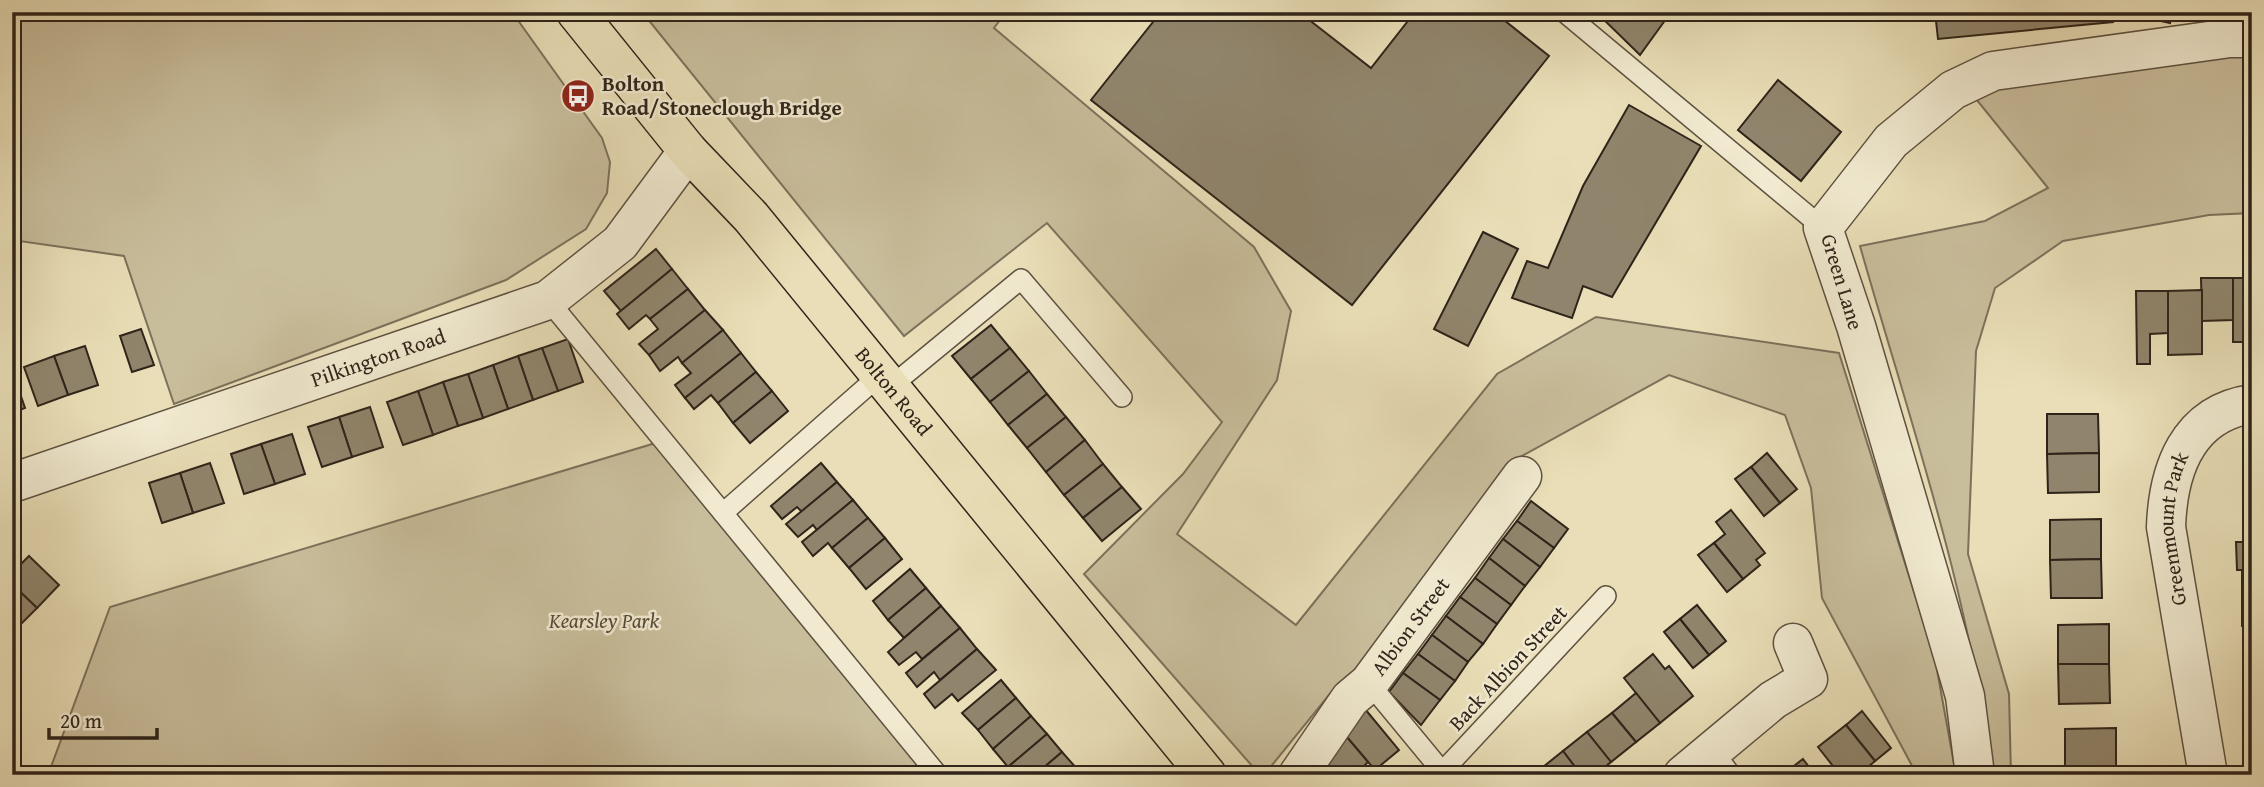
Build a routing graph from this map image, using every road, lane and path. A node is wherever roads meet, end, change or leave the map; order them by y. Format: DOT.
graph roads {
  1 [pos="576,12"];
  2 [pos="1564,12"];
  3 [pos="2252,38"];
  4 [pos="688,151"];
  5 [pos="1823,228"];
  6 [pos="548,300"];
  7 [pos="885,381"];
  8 [pos="1122,397"];
  9 [pos="2252,404"];
  10 [pos="1522,476"];
  11 [pos="12,483"];
  12 [pos="723,513"];
  13 [pos="1606,596"];
  14 [pos="1793,643"];
  15 [pos="1369,683"];
  16 [pos="1722,763"];
  17 [pos="1443,773"];
  18 [pos="938,775"];
  19 [pos="1208,775"];
  20 [pos="1298,775"];
  21 [pos="1683,775"];
  22 [pos="1975,775"];
  23 [pos="2208,775"];
  1 -- 4 [label="main road, Bolton Road"];
  2 -- 5 [label="lane"];
  3 -- 5 [label="street, Green Lane"];
  4 -- 6 [label="street, Pilkington Road"];
  4 -- 7 [label="main road, Bolton Road"];
  5 -- 22 [label="street, Green Lane"];
  6 -- 11 [label="street, Pilkington Road"];
  6 -- 12 [label="lane"];
  7 -- 8 [label="lane"];
  7 -- 12 [label="lane"];
  7 -- 19 [label="main road, Bolton Road"];
  9 -- 23 [label="street, Greenmount Park"];
  10 -- 15 [label="street, Albion Street"];
  12 -- 18 [label="lane"];
  13 -- 17 [label="lane, Back Albion Street"];
  14 -- 16 [label="street"];
  15 -- 17 [label="lane"];
  15 -- 20 [label="street, Albion Street"];
  16 -- 21 [label="street"];
}
